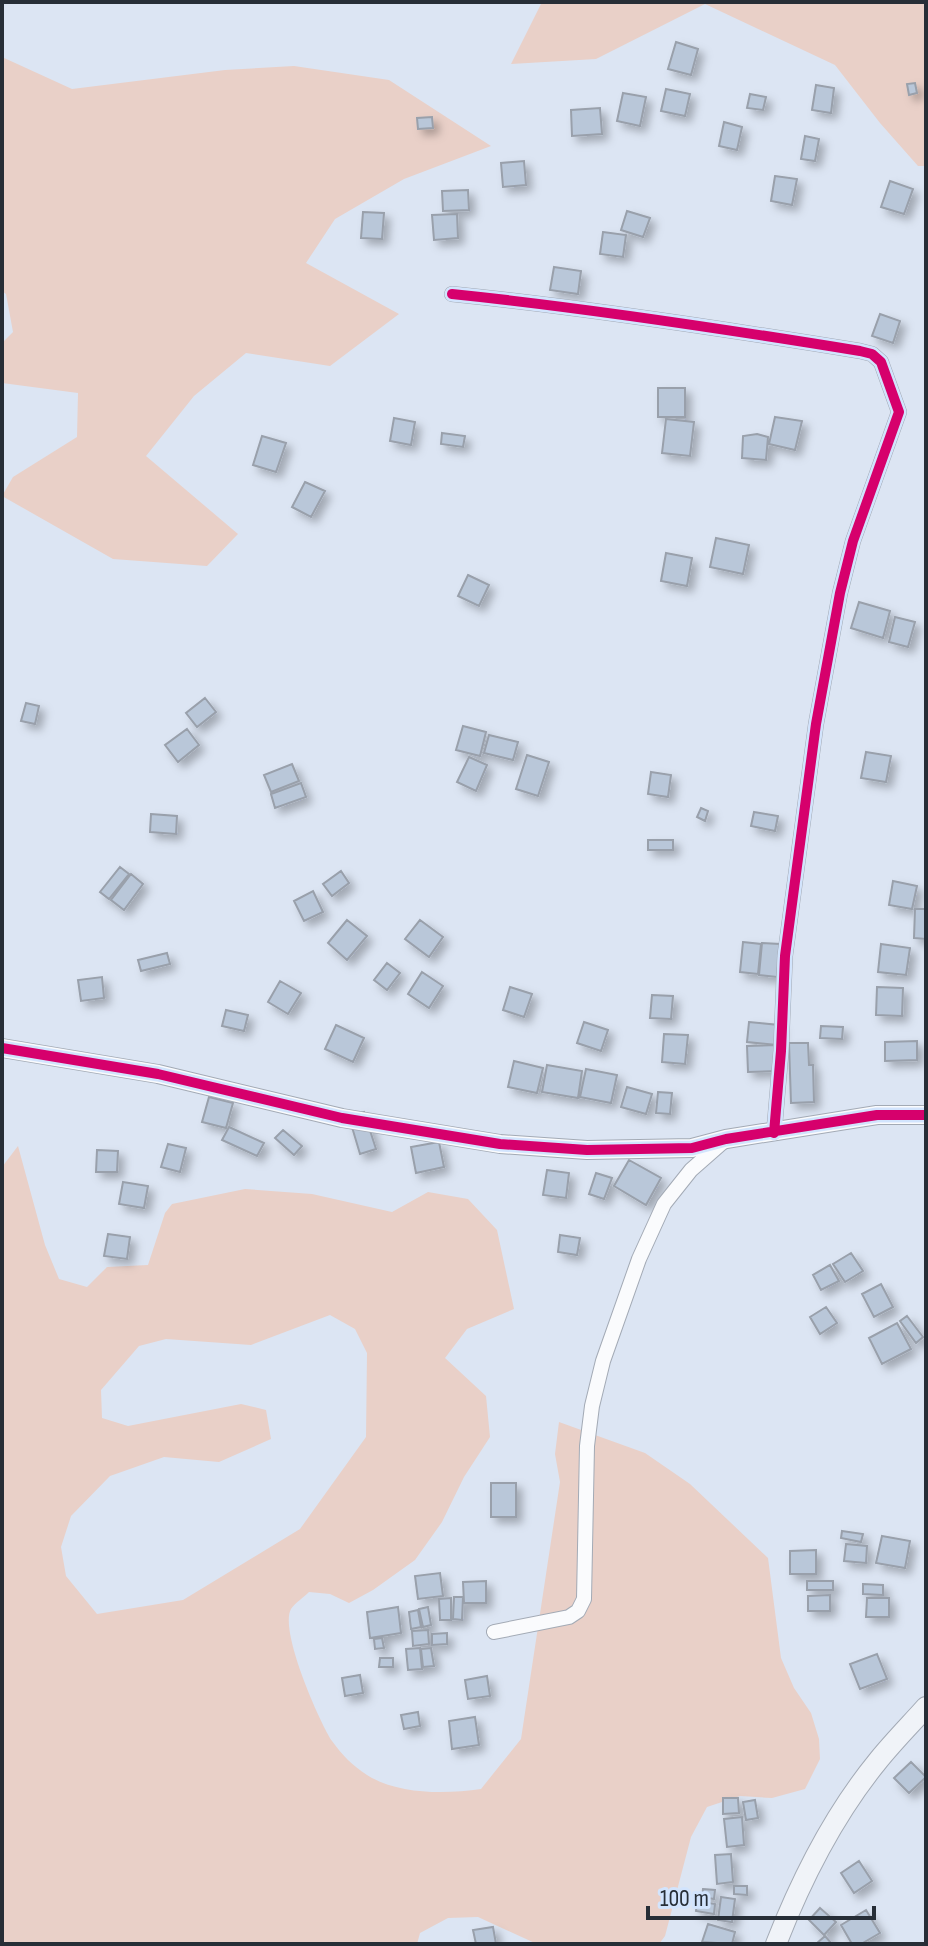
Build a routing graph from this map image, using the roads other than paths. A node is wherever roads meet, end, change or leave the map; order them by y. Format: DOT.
graph roads {
  1 [pos="452,294"];
  2 [pos="2,1048"];
  3 [pos="926,1115"];
  4 [pos="774,1133"];
  5 [pos="726,1139"];
  6 [pos="494,1632"];
  7 [pos="926,1707"];
  8 [pos="776,1944"];
  1 -- 4 [label="street"];
  2 -- 5 [label="street"];
  3 -- 4 [label="street"];
  4 -- 5 [label="street"];
  5 -- 6 [label="street"];
  7 -- 8 [label="main road"];
}
